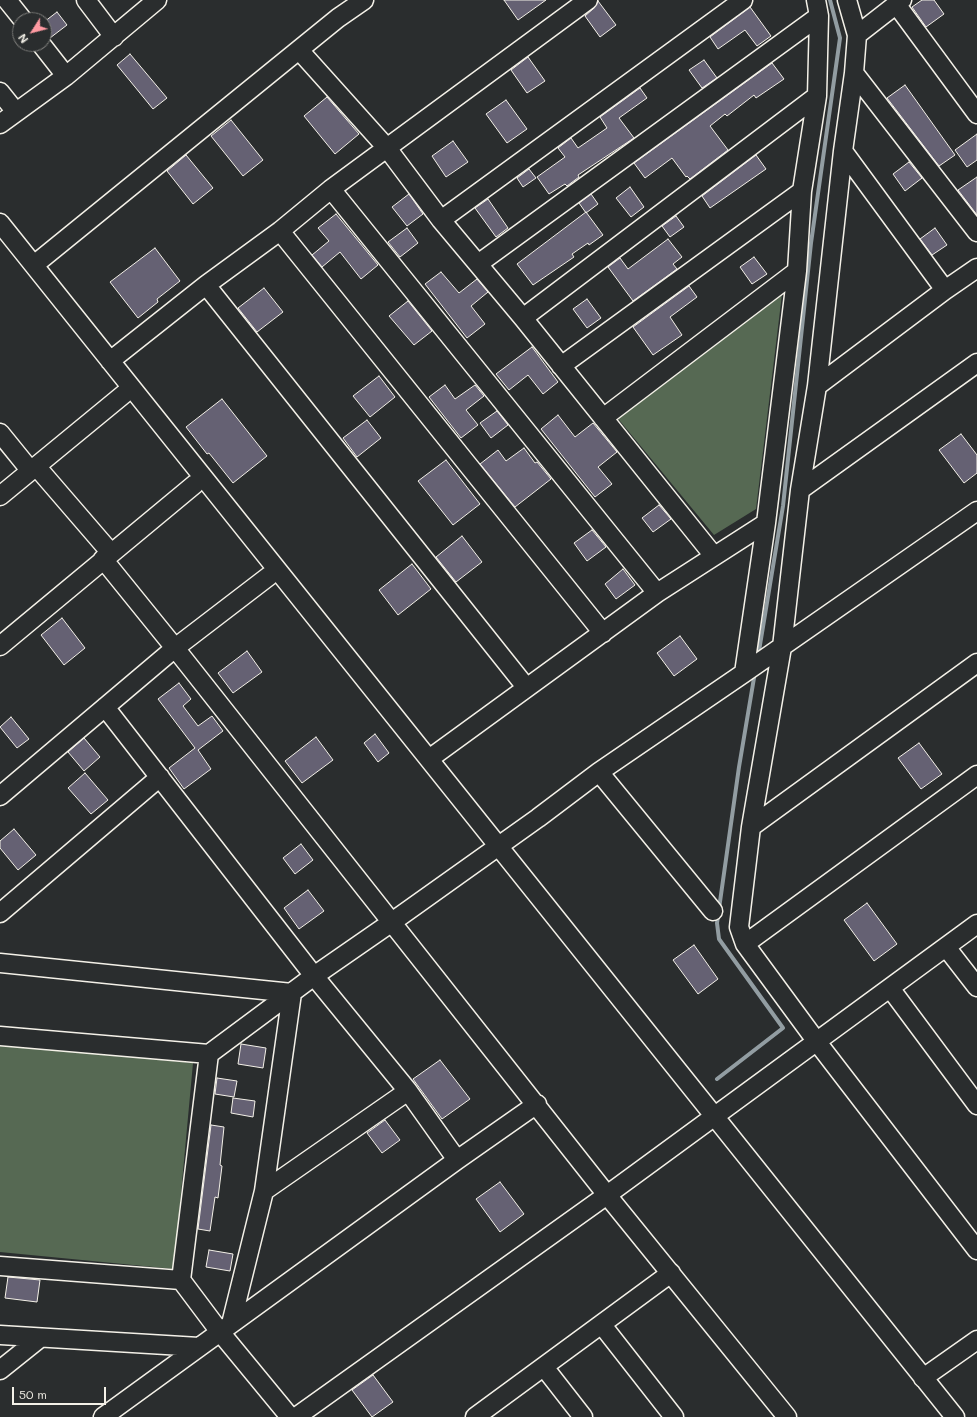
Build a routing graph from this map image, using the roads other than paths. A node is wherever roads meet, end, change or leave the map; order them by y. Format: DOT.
graph roads {
  1 [pos="7,0"];
  2 [pos="86,0"];
  3 [pos="157,0"];
  4 [pos="364,0"];
  5 [pos="588,0"];
  6 [pos="743,0"];
  7 [pos="847,0"];
  8 [pos="899,2"];
  9 [pos="817,8"];
  10 [pos="17,12"];
  11 [pos="856,35"];
  12 [pos="114,37"];
  13 [pos="299,50"];
  14 [pos="47,52"];
  15 [pos="854,73"];
  16 [pos="66,76"];
  17 [pos="0,92"];
  18 [pos="817,96"];
  19 [pos="16,112"];
  20 [pos="977,114"];
  21 [pos="0,124"];
  22 [pos="387,148"];
  23 [pos="843,151"];
  24 [pos="331,189"];
  25 [pos="802,191"];
  26 [pos="442,220"];
  27 [pos="0,223"];
  28 [pos="280,231"];
  29 [pos="977,232"];
  30 [pos="0,239"];
  31 [pos="478,264"];
  32 [pos="34,265"];
  33 [pos="977,268"];
  34 [pos="797,271"];
  35 [pos="206,285"];
  36 [pos="945,290"];
  37 [pos="522,318"];
  38 [pos="110,361"];
  39 [pos="977,363"];
  40 [pos="561,366"];
  41 [pos="817,386"];
  42 [pos="124,394"];
  43 [pos="603,418"];
  44 [pos="0,433"];
  45 [pos="33,468"];
  46 [pos="195,484"];
  47 [pos="800,490"];
  48 [pos="0,496"];
  49 [pos="977,511"];
  50 [pos="766,523"];
  51 [pos="107,556"];
  52 [pos="714,556"];
  53 [pos="269,576"];
  54 [pos="657,593"];
  55 [pos="603,633"];
  56 [pos="0,646"];
  57 [pos="782,647"];
  58 [pos="175,648"];
  59 [pos="977,663"];
  60 [pos="744,674"];
  61 [pos="526,687"];
  62 [pos="105,707"];
  63 [pos="429,759"];
  64 [pos="599,772"];
  65 [pos="977,775"];
  66 [pos="160,777"];
  67 [pos="0,796"];
  68 [pos="751,827"];
  69 [pos="494,850"];
  70 [pos="713,911"];
  71 [pos="0,913"];
  72 [pos="392,922"];
  73 [pos="977,924"];
  74 [pos="745,944"];
  75 [pos="946,947"];
  76 [pos="0,963"];
  77 [pos="314,976"];
  78 [pos="977,987"];
  79 [pos="890,988"];
  80 [pos="292,993"];
  81 [pos="0,1036"];
  82 [pos="816,1042"];
  83 [pos="209,1054"];
  84 [pos="408,1091"];
  85 [pos="536,1104"];
  86 [pos="977,1104"];
  87 [pos="710,1120"];
  88 [pos="457,1160"];
  89 [pos="264,1191"];
  90 [pos="607,1195"];
  91 [pos="977,1250"];
  92 [pos="0,1266"];
  93 [pos="672,1274"];
  94 [pos="181,1280"];
  95 [pos="602,1325"];
  96 [pos="225,1328"];
  97 [pos="0,1335"];
  98 [pos="40,1338"];
  99 [pos="977,1340"];
  100 [pos="198,1347"];
  101 [pos="544,1367"];
  102 [pos="0,1370"];
  103 [pos="923,1378"];
  104 [pos="497,1411"];
  105 [pos="103,1417"];
  106 [pos="290,1417"];
  107 [pos="296,1417"];
  108 [pos="475,1417"];
  109 [pos="583,1417"];
  110 [pos="674,1417"];
  111 [pos="787,1417"];
  112 [pos="939,1417"];
  113 [pos="955,1417"];
  1 -- 10 [label="street"];
  2 -- 12 [label="street"];
  3 -- 12 [label="street"];
  4 -- 13 [label="street"];
  5 -- 22 [label="street"];
  6 -- 26 [label="street"];
  7 -- 11 [label="street"];
  8 -- 11 [label="street"];
  8 -- 20 [label="street"];
  9 -- 18 [label="street"];
  9 -- 31 [label="street"];
  11 -- 15 [label="street"];
  12 -- 16 [label="street"];
  13 -- 22 [label="street"];
  13 -- 32 [label="street"];
  14 -- 16 [label="street"];
  15 -- 23 [label="street"];
  15 -- 29 [label="street"];
  16 -- 19 [label="street"];
  17 -- 19 [label="street"];
  18 -- 25 [label="street"];
  18 -- 37 [label="street"];
  19 -- 21 [label="street"];
  22 -- 24 [label="street"];
  22 -- 26 [label="street"];
  23 -- 36 [label="street"];
  23 -- 41 [label="street"];
  24 -- 28 [label="street"];
  24 -- 54 [label="street"];
  25 -- 34 [label="street"];
  25 -- 40 [label="street"];
  26 -- 31 [label="street"];
  27 -- 32 [label="street"];
  28 -- 35 [label="street"];
  28 -- 55 [label="street"];
  30 -- 42 [label="street"];
  31 -- 37 [label="street"];
  32 -- 38 [label="street"];
  33 -- 36 [label="street"];
  34 -- 43 [label="street"];
  34 -- 50 [label="street"];
  35 -- 38 [label="street"];
  35 -- 61 [label="street"];
  36 -- 41 [label="street"];
  37 -- 40 [label="street"];
  38 -- 63 [label="street"];
  39 -- 47 [label="street"];
  40 -- 43 [label="street"];
  41 -- 47 [label="street"];
  42 -- 45 [label="street"];
  42 -- 46 [label="street"];
  43 -- 52 [label="street"];
  44 -- 45 [label="street"];
  45 -- 48 [label="street"];
  45 -- 51 [label="street"];
  46 -- 51 [label="street"];
  46 -- 53 [label="street"];
  47 -- 57 [label="street"];
  49 -- 57 [label="street"];
  50 -- 52 [label="street"];
  50 -- 60 [label="street"];
  51 -- 56 [label="street"];
  51 -- 58 [label="street"];
  52 -- 54 [label="street"];
  53 -- 58 [label="street"];
  53 -- 69 [label="street"];
  54 -- 55 [label="street"];
  55 -- 61 [label="street"];
  57 -- 60 [label="street"];
  57 -- 68 [label="street"];
  58 -- 62 [label="street"];
  58 -- 72 [label="street"];
  59 -- 68 [label="street"];
  60 -- 64 [label="street"];
  61 -- 63 [label="street"];
  62 -- 66 [label="street"];
  62 -- 67 [label="street"];
  63 -- 69 [label="street"];
  64 -- 69 [label="street"];
  64 -- 70 [label="street"];
  65 -- 74 [label="street"];
  66 -- 71 [label="street"];
  66 -- 77 [label="street"];
  68 -- 74 [label="street"];
  69 -- 72 [label="street"];
  69 -- 87 [label="street"];
  72 -- 77 [label="street"];
  72 -- 85 [label="street"];
  73 -- 75 [label="street"];
  74 -- 82 [label="street"];
  75 -- 78 [label="street"];
  75 -- 79 [label="street"];
  76 -- 80 [label="street"];
  77 -- 80 [label="street"];
  77 -- 84 [label="street"];
  79 -- 82 [label="street"];
  79 -- 86 [label="street"];
  80 -- 83 [label="street"];
  80 -- 89 [label="street"];
  81 -- 83 [label="street"];
  82 -- 87 [label="street"];
  82 -- 91 [label="street"];
  83 -- 94 [label="street"];
  84 -- 88 [label="street"];
  84 -- 89 [label="street"];
  85 -- 88 [label="street"];
  85 -- 90 [label="street"];
  87 -- 90 [label="street"];
  87 -- 103 [label="street"];
  87 -- 112 [label="street"];
  88 -- 96 [label="street"];
  89 -- 96 [label="street"];
  90 -- 93 [label="street"];
  90 -- 107 [label="street"];
  92 -- 94 [label="street"];
  93 -- 95 [label="street"];
  93 -- 111 [label="street"];
  94 -- 96 [label="street"];
  95 -- 101 [label="street"];
  95 -- 110 [label="street"];
  96 -- 100 [label="street"];
  96 -- 106 [label="street"];
  97 -- 98 [label="street"];
  98 -- 100 [label="street"];
  98 -- 102 [label="street"];
  99 -- 103 [label="street"];
  100 -- 105 [label="street"];
  101 -- 104 [label="street"];
  101 -- 109 [label="street"];
  103 -- 113 [label="street"];
  104 -- 108 [label="street"];
}
